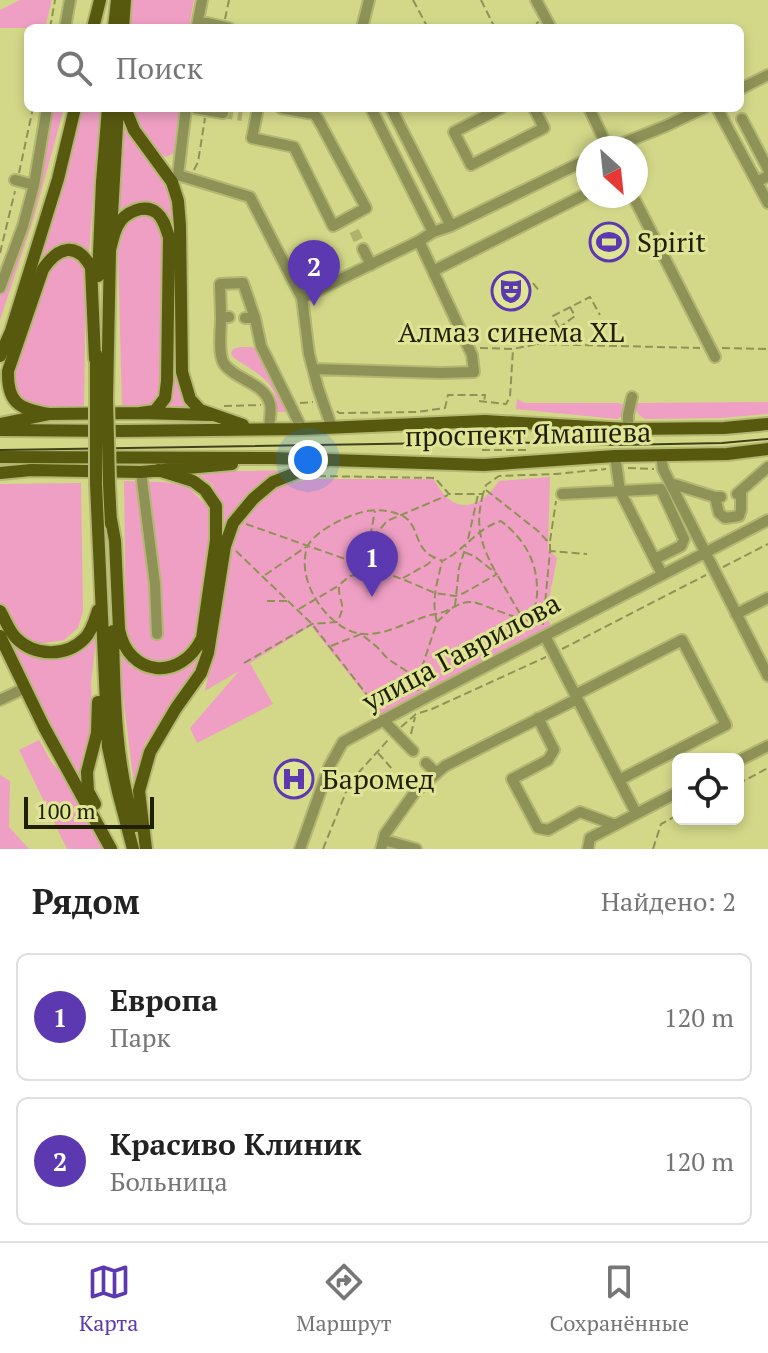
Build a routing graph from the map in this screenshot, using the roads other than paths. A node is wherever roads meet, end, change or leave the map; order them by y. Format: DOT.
graph roads {
  1 [pos="70,0"];
  2 [pos="100,0"];
  3 [pos="117,0"];
  4 [pos="125,0"];
  5 [pos="202,0"];
  6 [pos="369,0"];
  7 [pos="536,0"];
  8 [pos="66,24"];
  9 [pos="94,24"];
  10 [pos="114,24"];
  11 [pos="123,24"];
  12 [pos="198,24"];
  13 [pos="363,24"];
  14 [pos="548,24"];
  15 [pos="768,75"];
  16 [pos="744,87"];
  17 [pos="46,112"];
  18 [pos="74,112"];
  19 [pos="108,112"];
  20 [pos="118,112"];
  21 [pos="127,112"];
  22 [pos="185,112"];
  23 [pos="217,112"];
  24 [pos="303,112"];
  25 [pos="372,112"];
  26 [pos="392,112"];
  27 [pos="490,112"];
  28 [pos="536,112"];
  29 [pos="591,112"];
  30 [pos="672,112"];
  31 [pos="696,112"];
  32 [pos="719,112"];
  33 [pos="223,113"];
  34 [pos="257,113"];
  35 [pos="242,116"];
  36 [pos="742,119"];
  37 [pos="676,122"];
  38 [pos="604,136"];
  39 [pos="640,136"];
  40 [pos="576,165"];
  41 [pos="768,169"];
  42 [pos="768,176"];
  43 [pos="175,179"];
  44 [pos="15,180"];
  45 [pos="757,182"];
  46 [pos="34,185"];
  47 [pos="576,199"];
  48 [pos="768,203"];
  49 [pos="639,208"];
  50 [pos="348,218"];
  51 [pos="451,226"];
  52 [pos="354,231"];
  53 [pos="433,232"];
  54 [pos="419,241"];
  55 [pos="363,249"];
  56 [pos="110,250"];
  57 [pos="371,265"];
  58 [pos="433,271"];
  59 [pos="0,288"];
  60 [pos="302,298"];
  61 [pos="713,352"];
  62 [pos="0,356"];
  63 [pos="95,359"];
  64 [pos="313,369"];
  65 [pos="632,397"];
  66 [pos="102,399"];
  67 [pos="216,411"];
  68 [pos="140,413"];
  69 [pos="49,414"];
  70 [pos="0,424"];
  71 [pos="768,424"];
  72 [pos="332,428"];
  73 [pos="254,429"];
  74 [pos="269,429"];
  75 [pos="302,429"];
  76 [pos="628,429"];
  77 [pos="0,430"];
  78 [pos="768,449"];
  79 [pos="661,455"];
  80 [pos="615,456"];
  81 [pos="0,457"];
  82 [pos="271,458"];
  83 [pos="332,459"];
  84 [pos="0,466"];
  85 [pos="768,467"];
  86 [pos="31,470"];
  87 [pos="158,470"];
  88 [pos="141,472"];
  89 [pos="0,473"];
  90 [pos="670,483"];
  91 [pos="103,484"];
  92 [pos="620,491"];
  93 [pos="562,494"];
  94 [pos="111,519"];
  95 [pos="768,520"];
  96 [pos="705,552"];
  97 [pos="652,554"];
  98 [pos="662,574"];
  99 [pos="768,598"];
  100 [pos="102,599"];
  101 [pos="0,611"];
  102 [pos="736,614"];
  103 [pos="544,631"];
  104 [pos="157,634"];
  105 [pos="0,636"];
  106 [pos="105,667"];
  107 [pos="768,676"];
  108 [pos="25,688"];
  109 [pos="576,697"];
  110 [pos="0,700"];
  111 [pos="538,718"];
  112 [pos="383,720"];
  113 [pos="768,746"];
  114 [pos="410,749"];
  115 [pos="744,758"];
  116 [pos="426,763"];
  117 [pos="436,773"];
  118 [pos="619,780"];
  119 [pos="672,795"];
  120 [pos="636,813"];
  121 [pos="615,825"];
  122 [pos="382,844"];
  123 [pos="110,846"];
  124 [pos="133,849"];
  125 [pos="146,849"];
  126 [pos="300,849"];
  127 [pos="416,849"];
  128 [pos="588,849"];
  1 -- 8 [label="street"];
  2 -- 9 [label="main road"];
  3 -- 10 [label="main road"];
  4 -- 11 [label="main road"];
  5 -- 12 [label="street"];
  6 -- 13 [label="street"];
  7 -- 14 [label="street"];
  15 -- 16 [label="street"];
  17 -- 46 [label="street"];
  18 -- 62 [label="main road"];
  19 -- 63 [label="main road"];
  20 -- 56 [label="main road"];
  21 -- 43 [label="main road"];
  22 -- 43 [label="street"];
  23 -- 33 [label="street"];
  24 -- 50 [label="street"];
  25 -- 53 [label="street"];
  26 -- 51 [label="street"];
  27 -- 28 [label="street"];
  29 -- 38 [label="street"];
  30 -- 37 [label="street"];
  31 -- 37 [label="street"];
  32 -- 45 [label="street"];
  34 -- 35 [label="street"];
  34 -- 50 [label="street"];
  36 -- 41 [label="street"];
  37 -- 39 [label="street"];
  40 -- 51 [label="street"];
  42 -- 45 [label="street"];
  43 -- 60 [label="street"];
  43 -- 67 [label="main road"];
  44 -- 46 [label="street"];
  45 -- 48 [label="street"];
  46 -- 59 [label="street"];
  47 -- 58 [label="street"];
  49 -- 61 [label="street"];
  50 -- 52 [label="street"];
  51 -- 53 [label="street"];
  53 -- 54 [label="street"];
  54 -- 57 [label="street"];
  54 -- 58 [label="street"];
  55 -- 57 [label="street"];
  56 -- 66 [label="main road"];
  56 -- 68 [label="main road"];
  57 -- 60 [label="street"];
  58 -- 64 [label="street"];
  60 -- 64 [label="street"];
  63 -- 66 [label="main road"];
  63 -- 69 [label="main road"];
  64 -- 72 [label="street"];
  65 -- 76 [label="street"];
  66 -- 91 [label="main road, bridge"];
  67 -- 68 [label="main road"];
  67 -- 73 [label="main road"];
  68 -- 69 [label="main road"];
  69 -- 70 [label="main road"];
  71 -- 76 [label="main road, проспект Ямашева"];
  72 -- 75 [label="main road, проспект Ямашева"];
  72 -- 76 [label="main road, проспект Ямашева"];
  73 -- 74 [label="main road, проспект Ямашева"];
  73 -- 77 [label="main road, проспект Ямашева"];
  74 -- 75 [label="main road, проспект Ямашева"];
  74 -- 75 [label="street"];
  78 -- 79 [label="main road, проспект Ямашева"];
  79 -- 80 [label="main road, проспект Ямашева"];
  79 -- 90 [label="street"];
  80 -- 83 [label="main road, проспект Ямашева"];
  80 -- 92 [label="street"];
  81 -- 82 [label="main road, проспект Ямашева"];
  82 -- 83 [label="main road, проспект Ямашева"];
  82 -- 87 [label="main road"];
  83 -- 125 [label="main road"];
  84 -- 86 [label="main road"];
  85 -- 90 [label="street"];
  86 -- 88 [label="main road"];
  86 -- 89 [label="main road"];
  87 -- 88 [label="main road"];
  87 -- 94 [label="main road"];
  88 -- 104 [label="street"];
  90 -- 96 [label="street"];
  91 -- 94 [label="main road"];
  91 -- 100 [label="main road"];
  92 -- 93 [label="street"];
  92 -- 97 [label="street"];
  92 -- 97 [label="street"];
  94 -- 125 [label="main road"];
  95 -- 96 [label="street, улица Гаврилова"];
  96 -- 98 [label="street, улица Гаврилова"];
  96 -- 102 [label="street"];
  97 -- 98 [label="street"];
  98 -- 103 [label="street, улица Гаврилова"];
  99 -- 102 [label="street"];
  100 -- 101 [label="main road"];
  100 -- 106 [label="main road"];
  102 -- 107 [label="street"];
  103 -- 109 [label="street"];
  103 -- 112 [label="street, улица Гаврилова"];
  105 -- 108 [label="main road"];
  106 -- 123 [label="main road"];
  106 -- 124 [label="main road"];
  108 -- 110 [label="street"];
  108 -- 123 [label="main road"];
  109 -- 111 [label="street"];
  109 -- 118 [label="street"];
  109 -- 118 [label="street"];
  111 -- 117 [label="street"];
  111 -- 121 [label="street"];
  112 -- 114 [label="street"];
  112 -- 126 [label="street, улица Гаврилова"];
  113 -- 115 [label="street"];
  116 -- 117 [label="street"];
  117 -- 122 [label="street"];
  118 -- 120 [label="street"];
  119 -- 120 [label="street"];
  120 -- 121 [label="street"];
  121 -- 128 [label="street"];
  122 -- 127 [label="street"];
}
